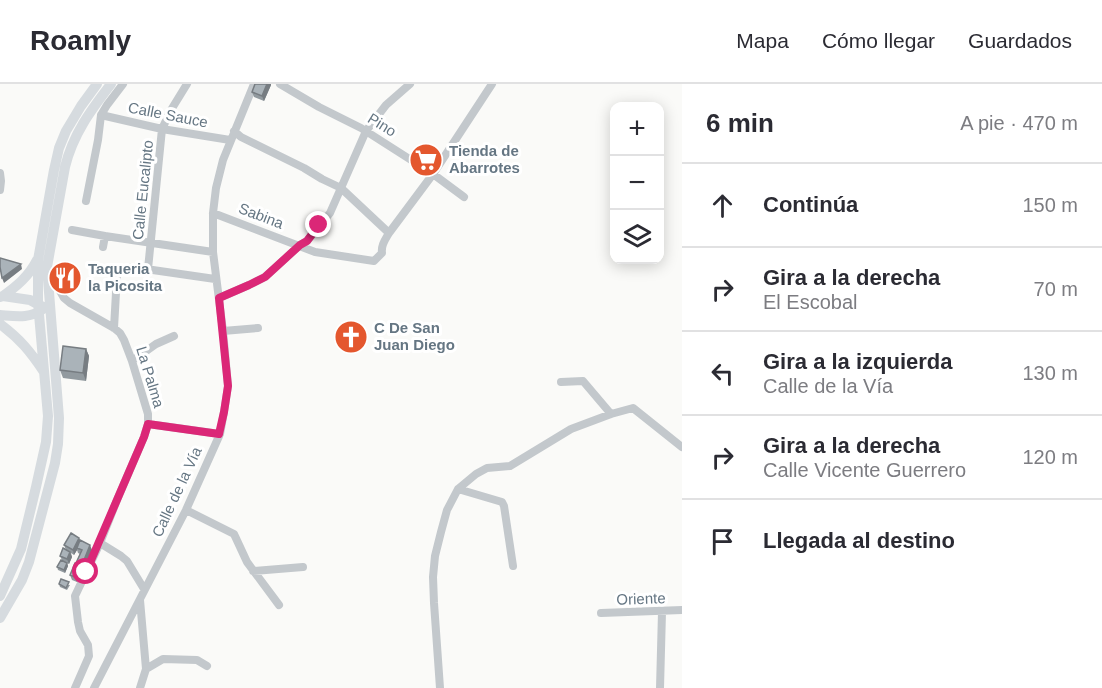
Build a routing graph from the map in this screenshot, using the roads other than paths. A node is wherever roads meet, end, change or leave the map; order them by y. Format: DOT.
graph roads {
  1 [pos="123,84"];
  2 [pos="187,84"];
  3 [pos="254,84"];
  4 [pos="280,84"];
  5 [pos="410,84"];
  6 [pos="492,84"];
  7 [pos="107,89"];
  8 [pos="100,116"];
  9 [pos="162,129"];
  10 [pos="234,131"];
  11 [pos="366,131"];
  12 [pos="230,140"];
  13 [pos="0,173"];
  14 [pos="433,174"];
  15 [pos="341,188"];
  16 [pos="0,190"];
  17 [pos="464,197"];
  18 [pos="86,201"];
  19 [pos="213,213"];
  20 [pos="72,230"];
  21 [pos="389,233"];
  22 [pos="105,236"];
  23 [pos="151,243"];
  24 [pos="300,245"];
  25 [pos="103,247"];
  26 [pos="213,252"];
  27 [pos="42,264"];
  28 [pos="132,267"];
  29 [pos="148,269"];
  30 [pos="117,275"];
  31 [pos="215,279"];
  32 [pos="1,297"];
  33 [pos="219,298"];
  34 [pos="44,308"];
  35 [pos="0,315"];
  36 [pos="0,324"];
  37 [pos="114,328"];
  38 [pos="258,328"];
  39 [pos="223,331"];
  40 [pos="174,336"];
  41 [pos="132,361"];
  42 [pos="45,374"];
  43 [pos="561,382"];
  44 [pos="611,414"];
  45 [pos="148,424"];
  46 [pos="219,434"];
  47 [pos="682,447"];
  48 [pos="458,489"];
  49 [pos="186,510"];
  50 [pos="100,543"];
  51 [pos="513,566"];
  52 [pos="303,567"];
  53 [pos="253,571"];
  54 [pos="144,589"];
  55 [pos="0,596"];
  56 [pos="140,599"];
  57 [pos="279,605"];
  58 [pos="682,610"];
  59 [pos="662,612"];
  60 [pos="601,613"];
  61 [pos="0,618"];
  62 [pos="207,666"];
  63 [pos="146,669"];
  64 [pos="75,688"];
  65 [pos="94,688"];
  66 [pos="140,688"];
  67 [pos="440,688"];
  68 [pos="660,688"];
  1 -- 7 [label="street"];
  2 -- 9 [label="street, Calle Eucalipto"];
  3 -- 10 [label="street, Calle de la Vía"];
  4 -- 11 [label="street, Pino"];
  5 -- 11 [label="street"];
  6 -- 14 [label="street"];
  7 -- 8 [label="street"];
  7 -- 27 [label="main road"];
  8 -- 9 [label="street, Calle Sauce"];
  8 -- 18 [label="street"];
  9 -- 12 [label="street, Calle Sauce"];
  9 -- 23 [label="street, Calle Eucalipto"];
  10 -- 12 [label="street, Calle de la Vía"];
  10 -- 15 [label="street"];
  11 -- 14 [label="street, Pino"];
  11 -- 15 [label="street"];
  12 -- 19 [label="street, Calle de la Vía"];
  13 -- 16 [label="street"];
  14 -- 17 [label="street, Pino"];
  14 -- 21 [label="street"];
  15 -- 21 [label="street"];
  15 -- 24 [label="street"];
  19 -- 24 [label="street, Sabina"];
  19 -- 26 [label="street, Calle de la Vía"];
  20 -- 22 [label="street"];
  21 -- 24 [label="street, Sabina"];
  22 -- 23 [label="street"];
  22 -- 25 [label="street"];
  23 -- 26 [label="street"];
  23 -- 29 [label="street, Calle Eucalipto"];
  24 -- 33 [label="street"];
  26 -- 31 [label="street, Calle de la Vía"];
  27 -- 32 [label="main road"];
  27 -- 34 [label="main road"];
  27 -- 37 [label="street, La Palma"];
  28 -- 29 [label="street"];
  29 -- 31 [label="street"];
  30 -- 37 [label="street"];
  31 -- 33 [label="street, Calle de la Vía"];
  32 -- 34 [label="main road"];
  33 -- 39 [label="street, Calle de la Vía"];
  34 -- 35 [label="main road"];
  34 -- 42 [label="main road"];
  34 -- 61 [label="main road"];
  36 -- 42 [label="main road"];
  37 -- 41 [label="street, La Palma"];
  38 -- 39 [label="street"];
  39 -- 46 [label="street, Calle de la Vía"];
  40 -- 41 [label="street"];
  41 -- 45 [label="street, La Palma"];
  42 -- 55 [label="main road"];
  43 -- 44 [label="street"];
  44 -- 47 [label="street"];
  44 -- 48 [label="street"];
  45 -- 46 [label="street"];
  45 -- 50 [label="street"];
  46 -- 49 [label="street, Calle de la Vía"];
  48 -- 51 [label="street"];
  48 -- 67 [label="street"];
  49 -- 53 [label="street"];
  49 -- 54 [label="street, Calle de la Vía"];
  50 -- 54 [label="street"];
  50 -- 64 [label="street"];
  52 -- 53 [label="street"];
  53 -- 57 [label="street"];
  54 -- 56 [label="street, Calle de la Vía"];
  56 -- 63 [label="street"];
  56 -- 65 [label="street, Calle de la Vía"];
  58 -- 59 [label="street, Oriente"];
  59 -- 60 [label="street, Oriente"];
  59 -- 68 [label="street"];
  62 -- 63 [label="street"];
  63 -- 66 [label="street"];
}
